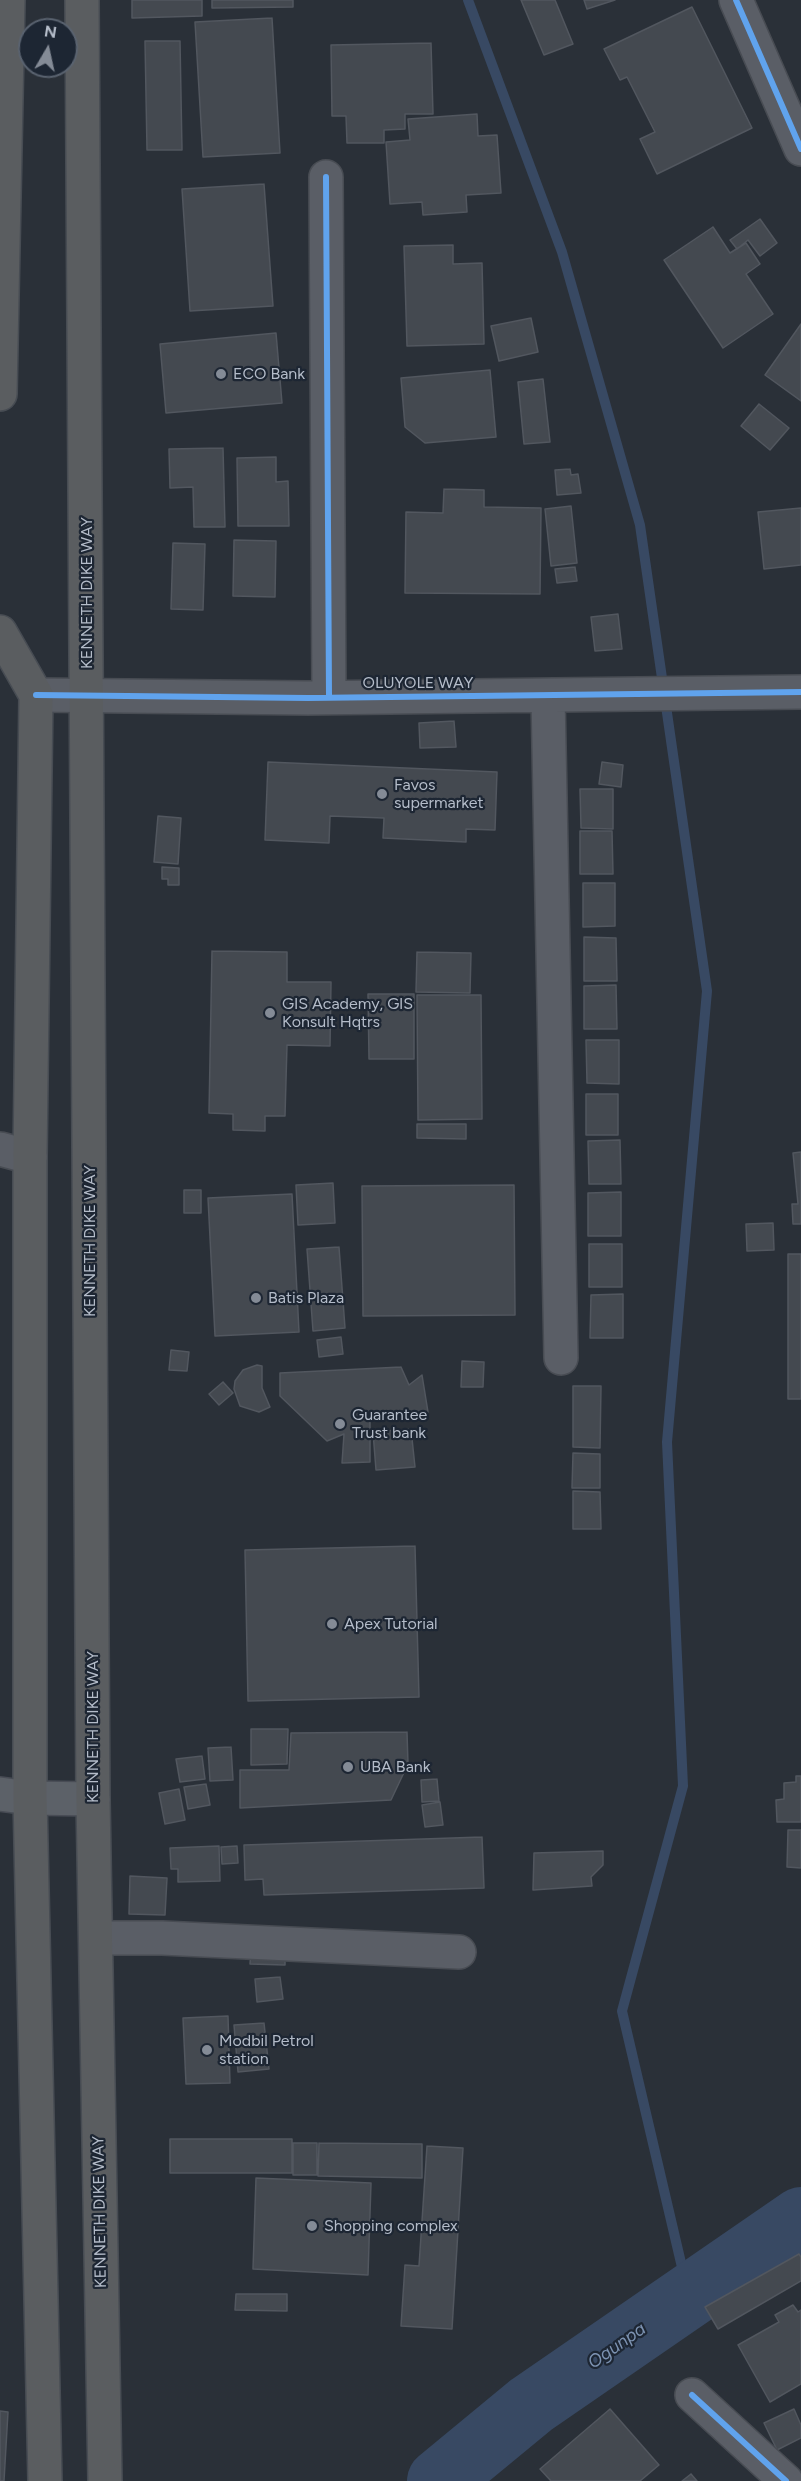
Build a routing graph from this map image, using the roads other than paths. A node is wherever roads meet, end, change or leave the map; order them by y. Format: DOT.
graph roads {
  1 [pos="8,0"];
  2 [pos="82,0"];
  3 [pos="736,0"];
  4 [pos="801,149"];
  5 [pos="326,177"];
  6 [pos="0,394"];
  7 [pos="0,632"];
  8 [pos="801,692"];
  9 [pos="36,694"];
  10 [pos="87,696"];
  11 [pos="548,696"];
  12 [pos="329,698"];
  13 [pos="15,1153"];
  14 [pos="561,1358"];
  15 [pos="15,1796"];
  16 [pos="93,1799"];
  17 [pos="96,1938"];
  18 [pos="459,1952"];
  19 [pos="692,2395"];
  20 [pos="45,2481"];
  21 [pos="105,2481"];
  22 [pos="786,2481"];
  1 -- 6 [label="highway"];
  2 -- 10 [label="highway, KENNETH DIKE WAY"];
  3 -- 4 [label="street"];
  5 -- 12 [label="street"];
  7 -- 9 [label="highway"];
  8 -- 11 [label="street, OLUYOLE WAY"];
  9 -- 10 [label="street, OLUYOLE WAY"];
  9 -- 13 [label="highway"];
  10 -- 12 [label="street, OLUYOLE WAY"];
  10 -- 16 [label="highway, KENNETH DIKE WAY"];
  11 -- 12 [label="street, OLUYOLE WAY"];
  11 -- 14 [label="street"];
  13 -- 15 [label="highway"];
  15 -- 16 [label="main road"];
  15 -- 20 [label="highway"];
  16 -- 17 [label="highway, KENNETH DIKE WAY"];
  17 -- 18 [label="street"];
  17 -- 21 [label="highway, KENNETH DIKE WAY"];
  19 -- 22 [label="street"];
}
